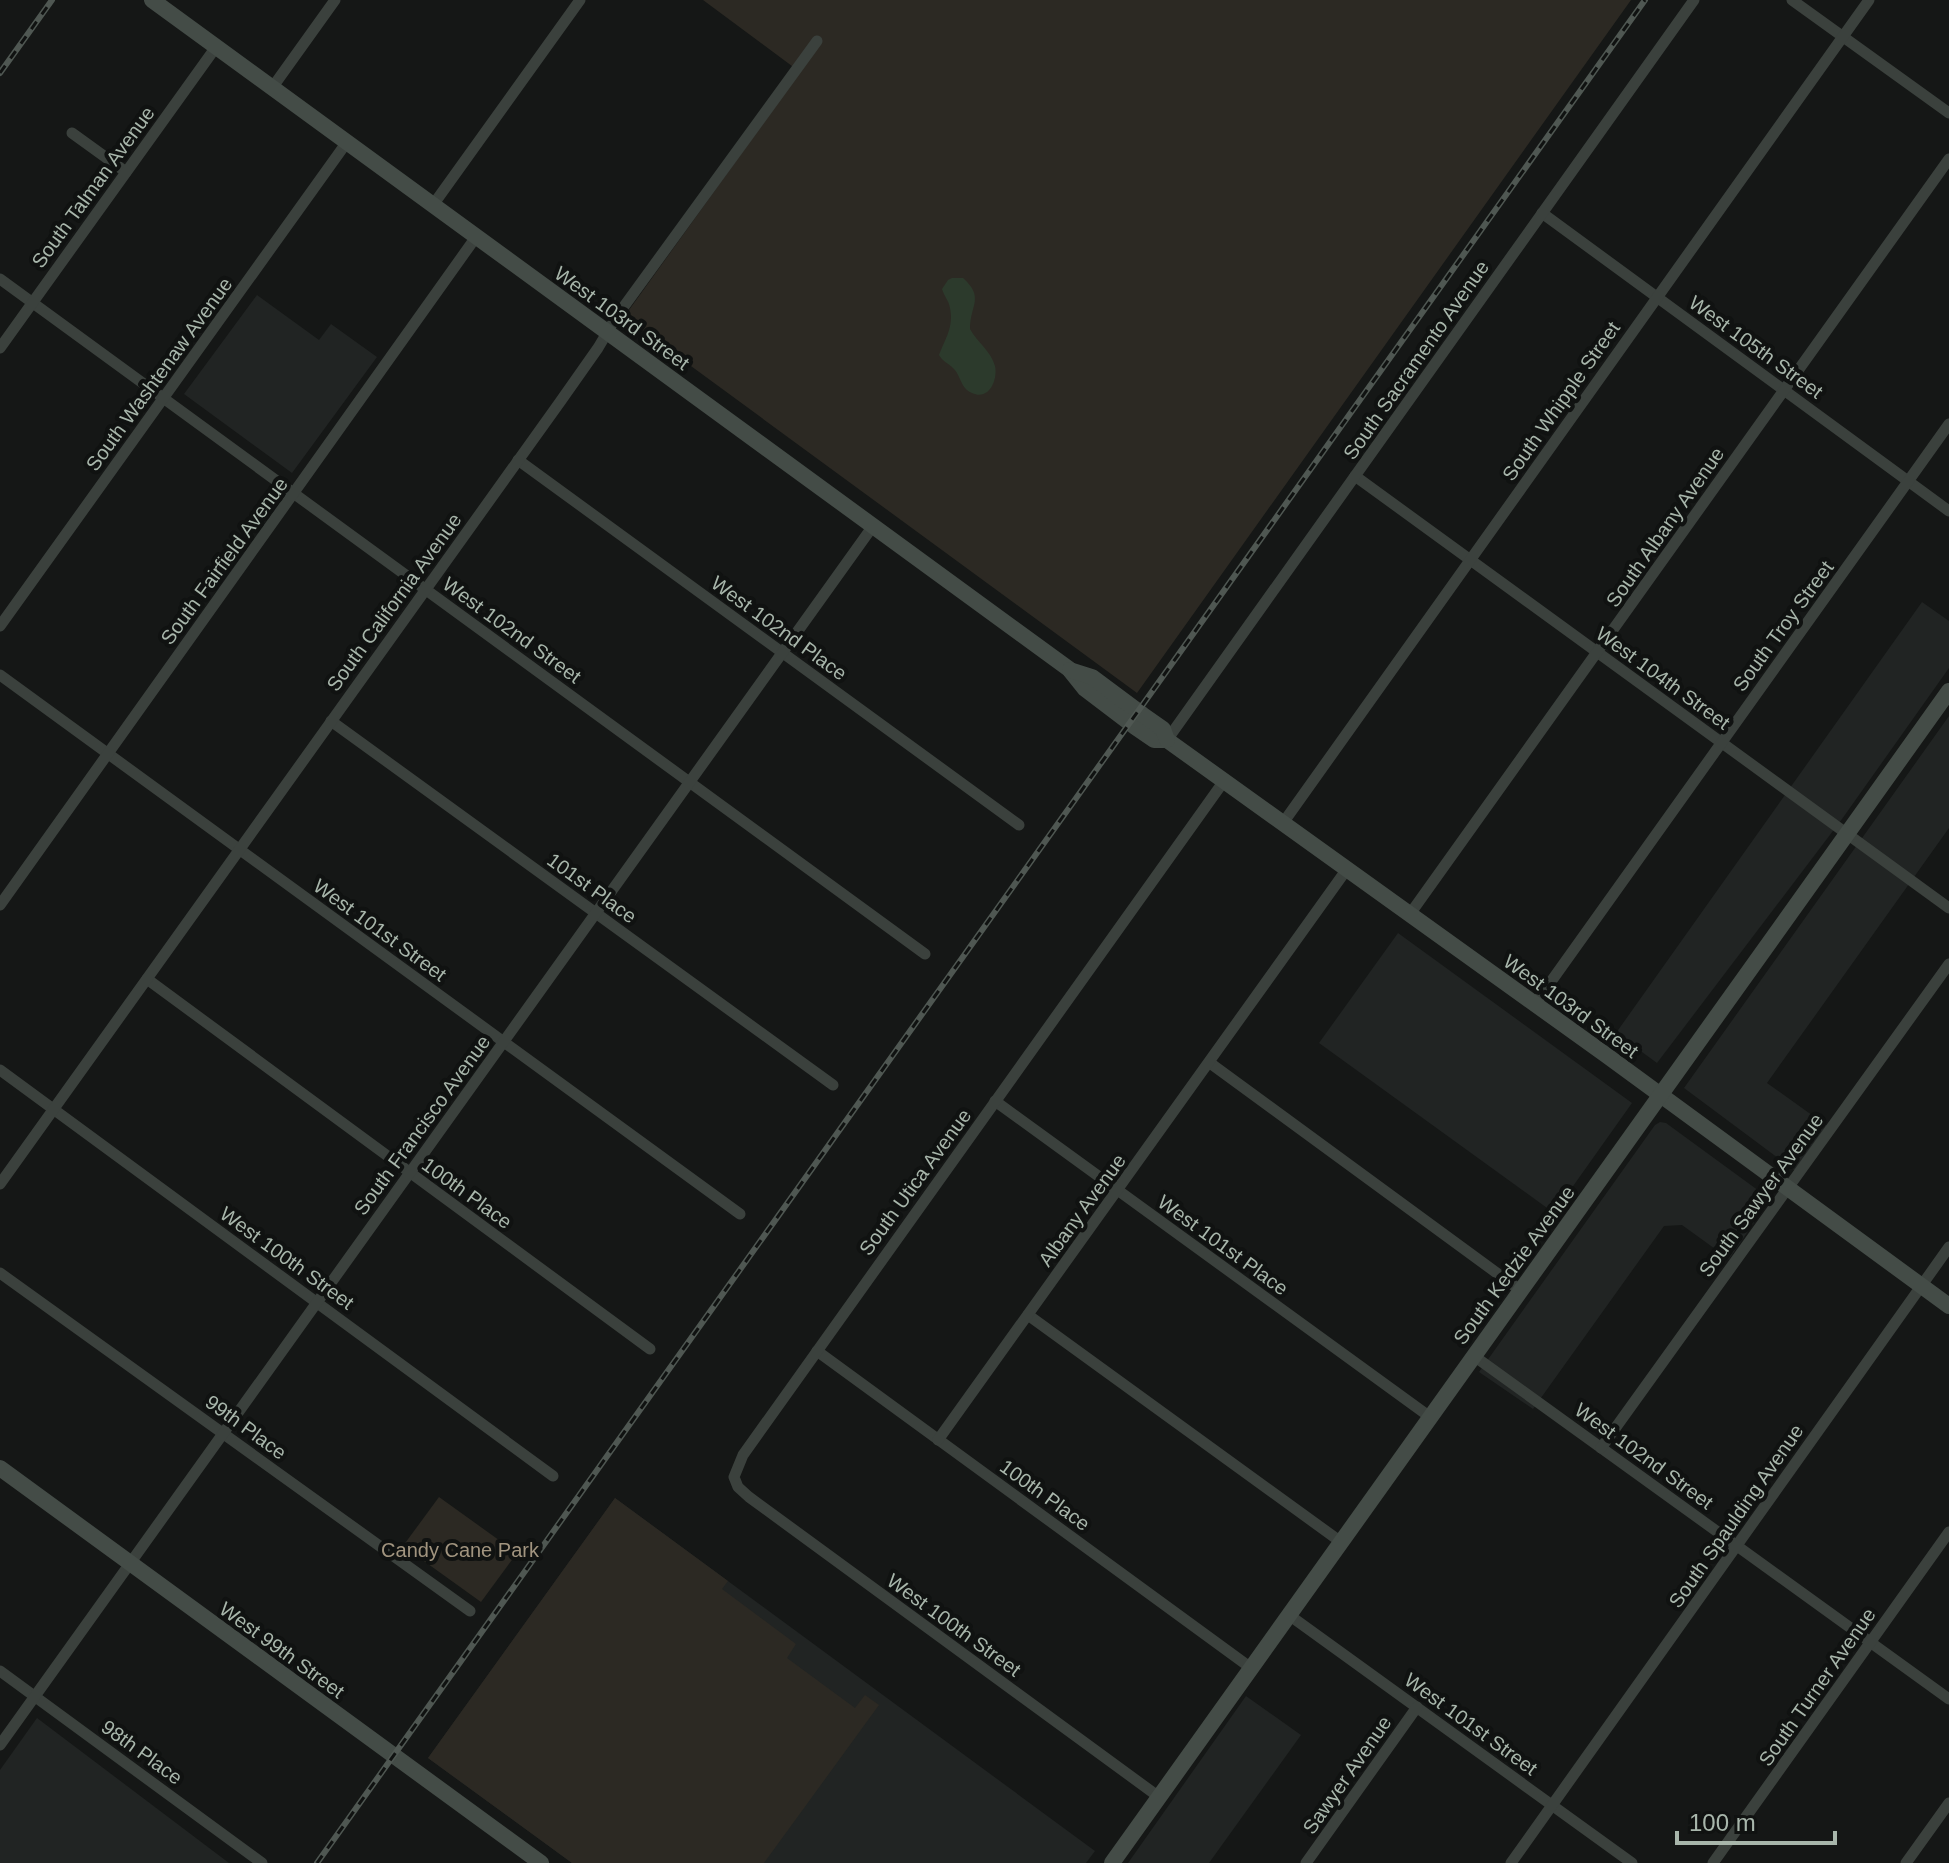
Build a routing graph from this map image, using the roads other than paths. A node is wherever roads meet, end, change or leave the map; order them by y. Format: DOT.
graph roads {
  1 [pos="152,0"];
  2 [pos="335,0"];
  3 [pos="580,0"];
  4 [pos="1694,0"];
  5 [pos="1792,0"];
  6 [pos="1869,0"];
  7 [pos="1843,37"];
  8 [pos="817,41"];
  9 [pos="216,47"];
  10 [pos="272,88"];
  11 [pos="1949,113"];
  12 [pos="72,133"];
  13 [pos="347,142"];
  14 [pos="1949,159"];
  15 [pos="126,172"];
  16 [pos="433,205"];
  17 [pos="1542,213"];
  18 [pos="476,237"];
  19 [pos="0,279"];
  20 [pos="1657,297"];
  21 [pos="33,303"];
  22 [pos="608,333"];
  23 [pos="0,348"];
  24 [pos="1784,390"];
  25 [pos="163,398"];
  26 [pos="1949,424"];
  27 [pos="518,460"];
  28 [pos="1355,476"];
  29 [pos="1908,481"];
  30 [pos="295,494"];
  31 [pos="1949,511"];
  32 [pos="873,526"];
  33 [pos="1470,560"];
  34 [pos="426,590"];
  35 [pos="0,626"];
  36 [pos="782,653"];
  37 [pos="1598,653"];
  38 [pos="0,675"];
  39 [pos="1949,691"];
  40 [pos="331,721"];
  41 [pos="1167,740"];
  42 [pos="1721,743"];
  43 [pos="108,754"];
  44 [pos="1224,781"];
  45 [pos="689,782"];
  46 [pos="1283,823"];
  47 [pos="1019,825"];
  48 [pos="1847,834"];
  49 [pos="240,850"];
  50 [pos="1347,869"];
  51 [pos="0,905"];
  52 [pos="1949,908"];
  53 [pos="596,913"];
  54 [pos="1410,914"];
  55 [pos="925,954"];
  56 [pos="1949,964"];
  57 [pos="147,979"];
  58 [pos="1535,1004"];
  59 [pos="503,1042"];
  60 [pos="1210,1063"];
  61 [pos="0,1070"];
  62 [pos="833,1085"];
  63 [pos="1660,1095"];
  64 [pos="995,1101"];
  65 [pos="54,1109"];
  66 [pos="409,1173"];
  67 [pos="0,1184"];
  68 [pos="1788,1189"];
  69 [pos="1118,1190"];
  70 [pos="740,1214"];
  71 [pos="1949,1247"];
  72 [pos="0,1273"];
  73 [pos="1921,1286"];
  74 [pos="1520,1290"];
  75 [pos="317,1302"];
  76 [pos="1949,1306"];
  77 [pos="1028,1315"];
  78 [pos="650,1349"];
  79 [pos="817,1351"];
  80 [pos="1474,1356"];
  81 [pos="1430,1417"];
  82 [pos="224,1433"];
  83 [pos="938,1440"];
  84 [pos="1601,1448"];
  85 [pos="0,1468"];
  86 [pos="553,1476"];
  87 [pos="734,1477"];
  88 [pos="1949,1532"];
  89 [pos="1341,1542"];
  90 [pos="1737,1546"];
  91 [pos="130,1563"];
  92 [pos="470,1611"];
  93 [pos="1289,1615"];
  94 [pos="1871,1643"];
  95 [pos="1251,1668"];
  96 [pos="0,1671"];
  97 [pos="35,1696"];
  98 [pos="1949,1699"];
  99 [pos="1417,1707"];
  100 [pos="0,1745"];
  101 [pos="1159,1797"];
  102 [pos="1949,1803"];
  103 [pos="1552,1806"];
  104 [pos="262,1863"];
  105 [pos="541,1863"];
  106 [pos="1112,1863"];
  107 [pos="1306,1863"];
  108 [pos="1511,1863"];
  109 [pos="1632,1863"];
  110 [pos="1713,1863"];
  111 [pos="1906,1863"];
  1 -- 9 [label="main road, West 103rd Street"];
  2 -- 10 [label="street"];
  3 -- 16 [label="street"];
  4 -- 17 [label="street, South Sacramento Avenue"];
  5 -- 7 [label="street"];
  6 -- 7 [label="street, South Whipple Street"];
  7 -- 11 [label="street"];
  7 -- 20 [label="street, South Whipple Street"];
  8 -- 22 [label="street, South California Avenue"];
  9 -- 10 [label="main road, West 103rd Street"];
  9 -- 15 [label="street, South Talman Avenue"];
  10 -- 13 [label="main road, West 103rd Street"];
  12 -- 15 [label="street"];
  13 -- 16 [label="main road, West 103rd Street"];
  13 -- 25 [label="street, South Washtenaw Avenue"];
  14 -- 24 [label="street, South Albany Avenue"];
  15 -- 21 [label="street, South Talman Avenue"];
  16 -- 18 [label="main road, West 103rd Street"];
  17 -- 20 [label="street, West 105th Street"];
  17 -- 28 [label="street, South Sacramento Avenue"];
  18 -- 22 [label="main road, West 103rd Street"];
  18 -- 30 [label="street, South Fairfield Avenue"];
  19 -- 21 [label="street, West 102nd Street"];
  20 -- 24 [label="street, West 105th Street"];
  20 -- 33 [label="street, South Whipple Street"];
  21 -- 23 [label="street, South Talman Avenue"];
  21 -- 25 [label="street, West 102nd Street"];
  22 -- 27 [label="street, South California Avenue"];
  22 -- 32 [label="main road, West 103rd Street"];
  24 -- 29 [label="street, West 105th Street"];
  24 -- 37 [label="street, South Albany Avenue"];
  25 -- 30 [label="street, West 102nd Street"];
  25 -- 35 [label="street, South Washtenaw Avenue"];
  26 -- 29 [label="street, South Troy Street"];
  27 -- 34 [label="street, South California Avenue"];
  27 -- 36 [label="street, West 102nd Place"];
  28 -- 33 [label="street, West 104th Street"];
  28 -- 41 [label="street, South Sacramento Avenue"];
  29 -- 31 [label="street, West 105th Street"];
  29 -- 42 [label="street, South Troy Street"];
  30 -- 34 [label="street, West 102nd Street"];
  30 -- 43 [label="street, South Fairfield Avenue"];
  32 -- 36 [label="street, South Francisco Avenue"];
  32 -- 41 [label="main road, West 103rd Street"];
  33 -- 37 [label="street, West 104th Street"];
  33 -- 46 [label="street, South Whipple Street"];
  34 -- 40 [label="street, South California Avenue"];
  34 -- 45 [label="street, West 102nd Street"];
  36 -- 45 [label="street, South Francisco Avenue"];
  36 -- 47 [label="street, West 102nd Place"];
  37 -- 42 [label="street, West 104th Street"];
  37 -- 54 [label="street, South Albany Avenue"];
  38 -- 43 [label="street, West 101st Street"];
  39 -- 48 [label="main road, South Kedzie Avenue"];
  40 -- 49 [label="street, South California Avenue"];
  40 -- 53 [label="street, 101st Place"];
  41 -- 44 [label="main road, West 103rd Street"];
  42 -- 48 [label="street, West 104th Street"];
  42 -- 58 [label="street, South Troy Street"];
  43 -- 49 [label="street, West 101st Street"];
  43 -- 51 [label="street, South Fairfield Avenue"];
  44 -- 46 [label="main road, West 103rd Street"];
  44 -- 64 [label="street, South Utica Avenue"];
  45 -- 53 [label="street, South Francisco Avenue"];
  45 -- 55 [label="street, West 102nd Street"];
  46 -- 50 [label="main road, West 103rd Street"];
  48 -- 52 [label="street, West 104th Street"];
  48 -- 63 [label="main road, South Kedzie Avenue"];
  49 -- 57 [label="street, South California Avenue"];
  49 -- 59 [label="street, West 101st Street"];
  50 -- 54 [label="main road, West 103rd Street"];
  50 -- 60 [label="street, Albany Avenue"];
  53 -- 59 [label="street, South Francisco Avenue"];
  53 -- 62 [label="street, 101st Place"];
  54 -- 58 [label="main road, West 103rd Street"];
  56 -- 68 [label="street, South Sawyer Avenue"];
  57 -- 65 [label="street, South California Avenue"];
  57 -- 66 [label="street, 100th Place"];
  58 -- 63 [label="main road, West 103rd Street"];
  59 -- 66 [label="street, South Francisco Avenue"];
  59 -- 70 [label="street, West 101st Street"];
  60 -- 69 [label="street, Albany Avenue"];
  60 -- 74 [label="street"];
  61 -- 65 [label="street, West 100th Street"];
  63 -- 68 [label="main road, West 103rd Street"];
  63 -- 74 [label="main road, South Kedzie Avenue"];
  64 -- 69 [label="street, West 101st Place"];
  64 -- 79 [label="street, South Utica Avenue"];
  65 -- 67 [label="street, South California Avenue"];
  65 -- 75 [label="street, West 100th Street"];
  66 -- 75 [label="street, South Francisco Avenue"];
  66 -- 78 [label="street, 100th Place"];
  68 -- 73 [label="main road, West 103rd Street"];
  68 -- 84 [label="street, South Sawyer Avenue"];
  69 -- 77 [label="street, Albany Avenue"];
  69 -- 81 [label="street, West 101st Place"];
  71 -- 73 [label="street, South Spaulding Avenue"];
  72 -- 82 [label="street, 99th Place"];
  73 -- 76 [label="main road, West 103rd Street"];
  73 -- 90 [label="street, South Spaulding Avenue"];
  74 -- 80 [label="main road, South Kedzie Avenue"];
  75 -- 82 [label="street, South Francisco Avenue"];
  75 -- 86 [label="street, West 100th Street"];
  77 -- 83 [label="street, Albany Avenue"];
  77 -- 89 [label="street"];
  79 -- 83 [label="street, 100th Place"];
  79 -- 87 [label="street, South Utica Avenue"];
  80 -- 81 [label="main road, South Kedzie Avenue"];
  80 -- 84 [label="street, West 102nd Street"];
  81 -- 89 [label="main road, South Kedzie Avenue"];
  82 -- 91 [label="street, South Francisco Avenue"];
  82 -- 92 [label="street, 99th Place"];
  83 -- 95 [label="street, 100th Place"];
  84 -- 90 [label="street, West 102nd Street"];
  85 -- 91 [label="main road, West 99th Street"];
  87 -- 101 [label="street, West 100th Street"];
  88 -- 94 [label="street, South Turner Avenue"];
  89 -- 93 [label="main road, South Kedzie Avenue"];
  90 -- 94 [label="street, West 102nd Street"];
  90 -- 103 [label="street, South Spaulding Avenue"];
  91 -- 97 [label="street, South Francisco Avenue"];
  91 -- 105 [label="main road, West 99th Street"];
  93 -- 95 [label="main road, South Kedzie Avenue"];
  93 -- 99 [label="street, West 101st Street"];
  94 -- 98 [label="street, West 102nd Street"];
  94 -- 110 [label="street, South Turner Avenue"];
  95 -- 101 [label="main road, South Kedzie Avenue"];
  96 -- 97 [label="street, 98th Place"];
  97 -- 100 [label="street, South Francisco Avenue"];
  97 -- 104 [label="street, 98th Place"];
  99 -- 103 [label="street, West 101st Street"];
  99 -- 107 [label="street, Sawyer Avenue"];
  101 -- 106 [label="main road, South Kedzie Avenue"];
  102 -- 111 [label="street"];
  103 -- 108 [label="street, South Spaulding Avenue"];
  103 -- 109 [label="street, West 101st Street"];
}
